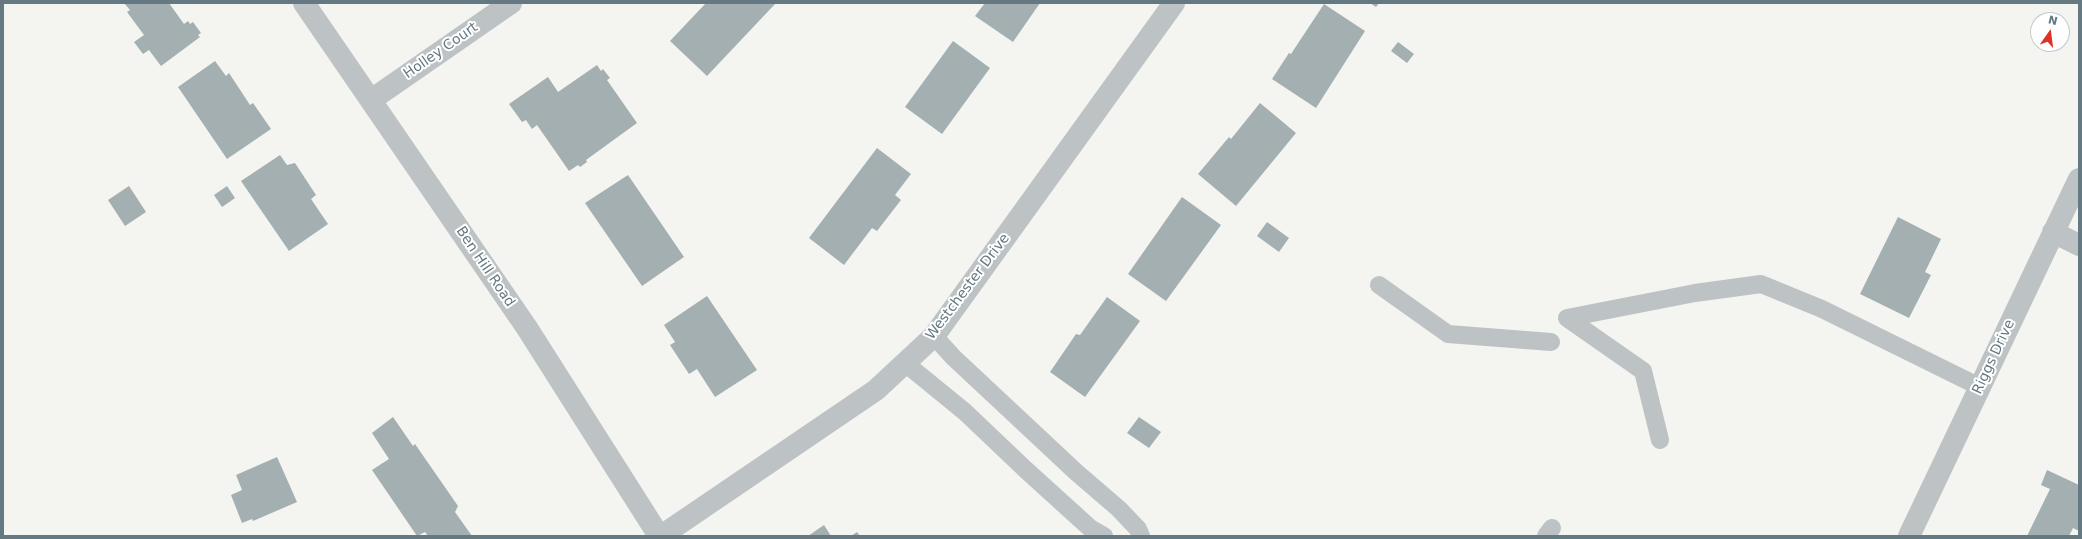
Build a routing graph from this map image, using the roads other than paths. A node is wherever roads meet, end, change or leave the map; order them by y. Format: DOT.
graph roads {
  1 [pos="304,3"];
  2 [pos="511,3"];
  3 [pos="1174,3"];
  4 [pos="371,100"];
  5 [pos="2079,179"];
  6 [pos="2053,232"];
  7 [pos="2079,245"];
  8 [pos="1379,285"];
  9 [pos="934,336"];
  10 [pos="1551,342"];
  11 [pos="905,363"];
  12 [pos="1980,386"];
  13 [pos="1660,440"];
  14 [pos="660,536"];
  15 [pos="1104,536"];
  16 [pos="1141,536"];
  17 [pos="1909,536"];
  1 -- 4 [label="street, Ben Hill Road"];
  2 -- 4 [label="street, Holley Court"];
  3 -- 9 [label="street, Westchester Drive"];
  4 -- 14 [label="street, Ben Hill Road"];
  5 -- 6 [label="street, Riggs Drive"];
  6 -- 7 [label="street"];
  6 -- 12 [label="street, Riggs Drive"];
  8 -- 10 [label="lane"];
  9 -- 11 [label="street, Westchester Drive"];
  9 -- 16 [label="lane"];
  11 -- 14 [label="street, Westchester Drive"];
  11 -- 15 [label="lane"];
  12 -- 13 [label="lane"];
  12 -- 17 [label="street, Riggs Drive"];
}
